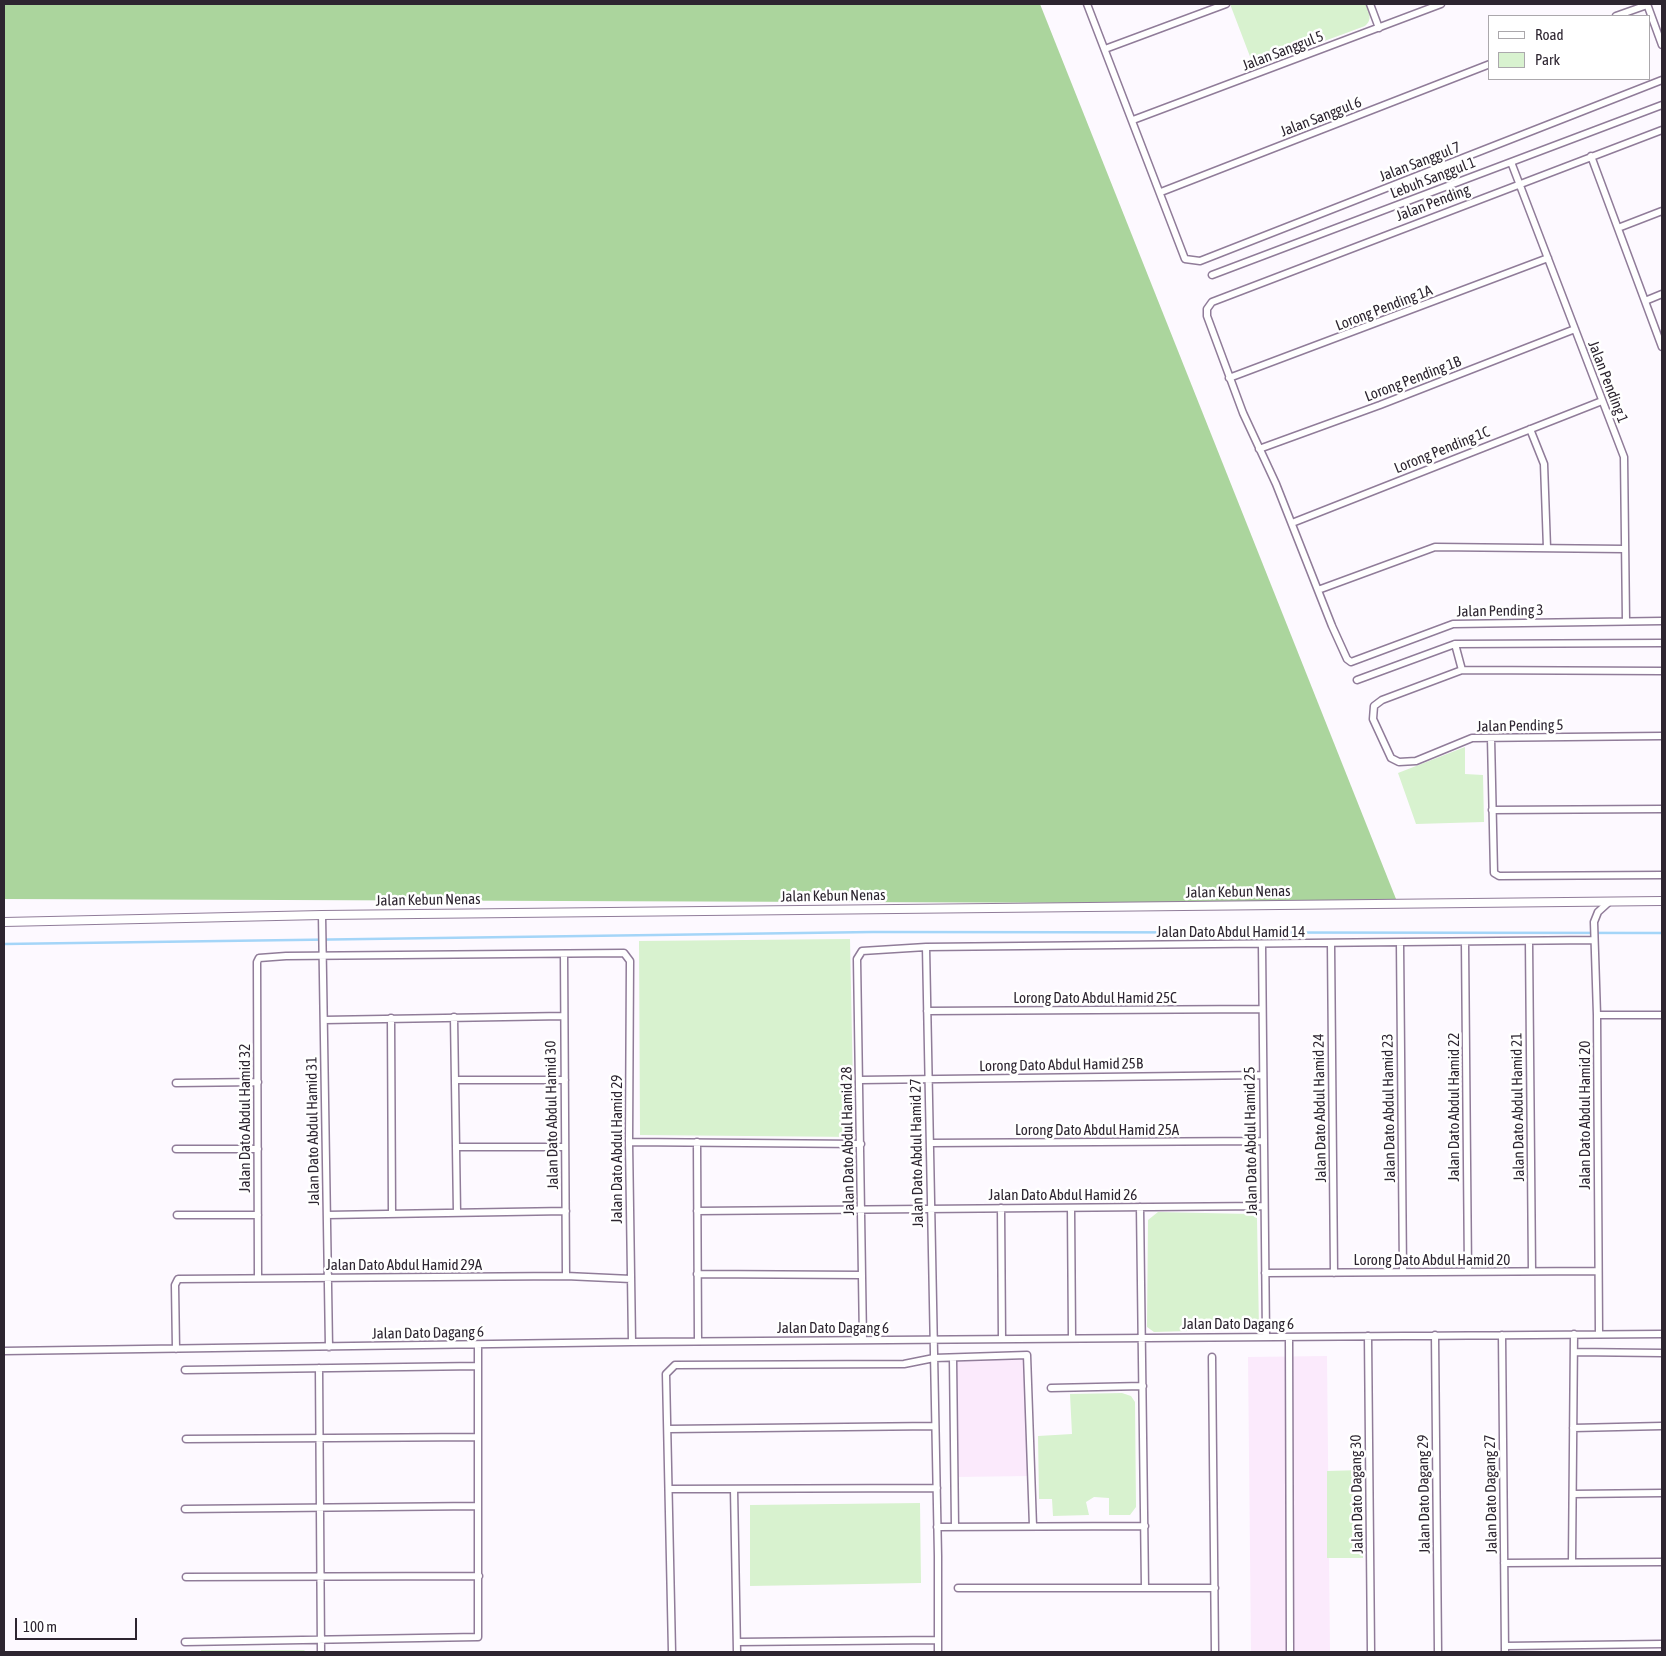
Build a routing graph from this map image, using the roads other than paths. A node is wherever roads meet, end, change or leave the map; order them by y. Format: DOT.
graph roads {
  1 [pos="1087,4"];
  2 [pos="1226,4"];
  3 [pos="1370,4"];
  4 [pos="1441,4"];
  5 [pos="1647,4"];
  6 [pos="1619,15"];
  7 [pos="1379,28"];
  8 [pos="1662,45"];
  9 [pos="1105,49"];
  10 [pos="1488,65"];
  11 [pos="1662,80"];
  12 [pos="1662,105"];
  13 [pos="1133,120"];
  14 [pos="1662,130"];
  15 [pos="1591,156"];
  16 [pos="1511,162"];
  17 [pos="1519,183"];
  18 [pos="1161,192"];
  19 [pos="1662,212"];
  20 [pos="1618,228"];
  21 [pos="1548,258"];
  22 [pos="1212,275"];
  23 [pos="1662,294"];
  24 [pos="1645,301"];
  25 [pos="1575,329"];
  26 [pos="1662,347"];
  27 [pos="1229,378"];
  28 [pos="1602,401"];
  29 [pos="1530,429"];
  30 [pos="1259,449"];
  31 [pos="1292,523"];
  32 [pos="1548,548"];
  33 [pos="1624,549"];
  34 [pos="1318,590"];
  35 [pos="1626,621"];
  36 [pos="1662,622"];
  37 [pos="1662,643"];
  38 [pos="1455,644"];
  39 [pos="1462,670"];
  40 [pos="1662,670"];
  41 [pos="1357,680"];
  42 [pos="1662,736"];
  43 [pos="1491,738"];
  44 [pos="1662,809"];
  45 [pos="1492,810"];
  46 [pos="1662,875"];
  47 [pos="1662,901"];
  48 [pos="1609,902"];
  49 [pos="322,915"];
  50 [pos="4,922"];
  51 [pos="1594,940"];
  52 [pos="1465,942"];
  53 [pos="1529,942"];
  54 [pos="1400,943"];
  55 [pos="1331,944"];
  56 [pos="1262,945"];
  57 [pos="926,947"];
  58 [pos="869,949"];
  59 [pos="564,954"];
  60 [pos="322,956"];
  61 [pos="1262,1009"];
  62 [pos="927,1011"];
  63 [pos="1597,1015"];
  64 [pos="1662,1015"];
  65 [pos="564,1016"];
  66 [pos="454,1017"];
  67 [pos="391,1018"];
  68 [pos="324,1020"];
  69 [pos="1263,1075"];
  70 [pos="928,1079"];
  71 [pos="457,1080"];
  72 [pos="565,1080"];
  73 [pos="860,1080"];
  74 [pos="258,1082"];
  75 [pos="176,1083"];
  76 [pos="1264,1141"];
  77 [pos="629,1142"];
  78 [pos="697,1142"];
  79 [pos="930,1143"];
  80 [pos="860,1144"];
  81 [pos="457,1147"];
  82 [pos="565,1147"];
  83 [pos="176,1149"];
  84 [pos="258,1149"];
  85 [pos="1264,1206"];
  86 [pos="1140,1207"];
  87 [pos="861,1208"];
  88 [pos="930,1208"];
  89 [pos="1001,1208"];
  90 [pos="1072,1208"];
  91 [pos="566,1211"];
  92 [pos="698,1211"];
  93 [pos="457,1213"];
  94 [pos="392,1214"];
  95 [pos="177,1215"];
  96 [pos="258,1215"];
  97 [pos="327,1215"];
  98 [pos="1598,1271"];
  99 [pos="1403,1272"];
  100 [pos="1468,1272"];
  101 [pos="1532,1272"];
  102 [pos="1265,1273"];
  103 [pos="1334,1273"];
  104 [pos="698,1274"];
  105 [pos="862,1275"];
  106 [pos="566,1276"];
  107 [pos="258,1278"];
  108 [pos="328,1278"];
  109 [pos="631,1279"];
  110 [pos="1574,1334"];
  111 [pos="1598,1334"];
  112 [pos="1662,1334"];
  113 [pos="1435,1335"];
  114 [pos="1502,1335"];
  115 [pos="1289,1336"];
  116 [pos="1368,1336"];
  117 [pos="1266,1337"];
  118 [pos="1072,1338"];
  119 [pos="1143,1338"];
  120 [pos="933,1339"];
  121 [pos="1002,1339"];
  122 [pos="863,1340"];
  123 [pos="698,1341"];
  124 [pos="632,1342"];
  125 [pos="478,1345"];
  126 [pos="329,1347"];
  127 [pos="176,1349"];
  128 [pos="4,1351"];
  129 [pos="1574,1352"];
  130 [pos="1662,1353"];
  131 [pos="1212,1357"];
  132 [pos="934,1358"];
  133 [pos="953,1358"];
  134 [pos="478,1366"];
  135 [pos="320,1368"];
  136 [pos="185,1370"];
  137 [pos="1144,1386"];
  138 [pos="1051,1388"];
  139 [pos="935,1426"];
  140 [pos="1662,1426"];
  141 [pos="1573,1428"];
  142 [pos="669,1429"];
  143 [pos="478,1437"];
  144 [pos="186,1439"];
  145 [pos="320,1439"];
  146 [pos="937,1488"];
  147 [pos="670,1489"];
  148 [pos="734,1489"];
  149 [pos="1662,1493"];
  150 [pos="1573,1494"];
  151 [pos="478,1506"];
  152 [pos="321,1507"];
  153 [pos="185,1509"];
  154 [pos="1033,1526"];
  155 [pos="1145,1526"];
  156 [pos="938,1527"];
  157 [pos="956,1527"];
  158 [pos="1572,1562"];
  159 [pos="1662,1562"];
  160 [pos="1504,1563"];
  161 [pos="321,1576"];
  162 [pos="478,1576"];
  163 [pos="186,1577"];
  164 [pos="958,1588"];
  165 [pos="1146,1588"];
  166 [pos="1215,1588"];
  167 [pos="938,1640"];
  168 [pos="185,1642"];
  169 [pos="321,1642"];
  170 [pos="736,1642"];
  171 [pos="1662,1644"];
  172 [pos="1505,1649"];
  173 [pos="320,1652"];
  174 [pos="672,1652"];
  175 [pos="737,1652"];
  176 [pos="938,1652"];
  177 [pos="1215,1652"];
  178 [pos="1290,1652"];
  179 [pos="1371,1652"];
  180 [pos="1438,1652"];
  1 -- 9 [label="street"];
  2 -- 9 [label="street"];
  3 -- 7 [label="street"];
  4 -- 7 [label="street, Jalan Sanggul 5"];
  5 -- 6 [label="street"];
  5 -- 8 [label="street"];
  7 -- 13 [label="street, Jalan Sanggul 5"];
  9 -- 13 [label="street"];
  10 -- 18 [label="street, Jalan Sanggul 6"];
  11 -- 18 [label="street, Jalan Sanggul 7"];
  12 -- 16 [label="street, Lebuh Sanggul 1"];
  13 -- 18 [label="street"];
  14 -- 15 [label="street, Jalan Pending"];
  15 -- 17 [label="street, Jalan Pending"];
  15 -- 20 [label="street"];
  16 -- 17 [label="street, Jalan Pending 1"];
  16 -- 22 [label="street, Lebuh Sanggul 1"];
  17 -- 21 [label="street, Jalan Pending 1"];
  17 -- 27 [label="street, Jalan Pending"];
  19 -- 20 [label="street"];
  20 -- 24 [label="street"];
  21 -- 25 [label="street, Jalan Pending 1"];
  21 -- 27 [label="street, Lorong Pending 1A"];
  23 -- 24 [label="street"];
  24 -- 26 [label="street"];
  25 -- 28 [label="street, Jalan Pending 1"];
  25 -- 30 [label="street, Lorong Pending 1B"];
  27 -- 30 [label="street"];
  28 -- 29 [label="street, Lorong Pending 1C"];
  28 -- 33 [label="street, Jalan Pending 1"];
  29 -- 31 [label="street, Lorong Pending 1C"];
  29 -- 32 [label="street"];
  30 -- 31 [label="street"];
  31 -- 34 [label="street"];
  32 -- 33 [label="street"];
  32 -- 34 [label="street"];
  33 -- 35 [label="street, Jalan Pending 1"];
  34 -- 35 [label="street, Jalan Pending 3"];
  35 -- 36 [label="street, Jalan Pending 3"];
  37 -- 38 [label="street"];
  38 -- 39 [label="street"];
  38 -- 41 [label="street"];
  39 -- 40 [label="street"];
  39 -- 43 [label="street, Jalan Pending 5"];
  42 -- 43 [label="street, Jalan Pending 5"];
  43 -- 45 [label="street"];
  44 -- 45 [label="street"];
  45 -- 46 [label="street"];
  47 -- 48 [label="street, Jalan Kebun Nenas"];
  48 -- 49 [label="street, Jalan Kebun Nenas"];
  48 -- 51 [label="street, Jalan Dato Abdul Hamid 20"];
  49 -- 50 [label="street, Jalan Kebun Nenas"];
  49 -- 60 [label="street, Jalan Dato Abdul Hamid 31"];
  51 -- 53 [label="street, Jalan Dato Abdul Hamid 14"];
  51 -- 63 [label="street, Jalan Dato Abdul Hamid 20"];
  52 -- 53 [label="street, Jalan Dato Abdul Hamid 14"];
  52 -- 54 [label="street, Jalan Dato Abdul Hamid 14"];
  52 -- 100 [label="street, Jalan Dato Abdul Hamid 22"];
  53 -- 101 [label="street, Jalan Dato Abdul Hamid 21"];
  54 -- 55 [label="street, Jalan Dato Abdul Hamid 14"];
  54 -- 99 [label="street, Jalan Dato Abdul Hamid 23"];
  55 -- 56 [label="street, Jalan Dato Abdul Hamid 14"];
  55 -- 103 [label="street, Jalan Dato Abdul Hamid 24"];
  56 -- 57 [label="street, Jalan Dato Abdul Hamid 14"];
  56 -- 61 [label="street, Jalan Dato Abdul Hamid 25"];
  57 -- 58 [label="street, Jalan Dato Abdul Hamid 14"];
  57 -- 62 [label="street, Jalan Dato Abdul Hamid 27"];
  58 -- 73 [label="street, Jalan Dato Abdul Hamid 28"];
  59 -- 60 [label="street"];
  59 -- 65 [label="street, Jalan Dato Abdul Hamid 30"];
  59 -- 77 [label="street, Jalan Dato Abdul Hamid 29"];
  60 -- 68 [label="street, Jalan Dato Abdul Hamid 31"];
  60 -- 74 [label="street, Jalan Dato Abdul Hamid 32"];
  61 -- 62 [label="street, Lorong Dato Abdul Hamid 25C"];
  61 -- 69 [label="street, Jalan Dato Abdul Hamid 25"];
  62 -- 70 [label="street, Jalan Dato Abdul Hamid 27"];
  63 -- 64 [label="street"];
  63 -- 98 [label="street, Jalan Dato Abdul Hamid 20"];
  65 -- 66 [label="street"];
  65 -- 72 [label="street, Jalan Dato Abdul Hamid 30"];
  66 -- 67 [label="street"];
  66 -- 71 [label="street"];
  67 -- 68 [label="street"];
  67 -- 94 [label="street"];
  68 -- 97 [label="street, Jalan Dato Abdul Hamid 31"];
  69 -- 70 [label="street, Lorong Dato Abdul Hamid 25B"];
  69 -- 76 [label="street, Jalan Dato Abdul Hamid 25"];
  70 -- 73 [label="street, Lorong Dato Abdul Hamid 25B"];
  70 -- 79 [label="street, Jalan Dato Abdul Hamid 27"];
  71 -- 72 [label="street"];
  71 -- 81 [label="street"];
  72 -- 82 [label="street, Jalan Dato Abdul Hamid 30"];
  73 -- 80 [label="street, Jalan Dato Abdul Hamid 28"];
  74 -- 75 [label="street"];
  74 -- 84 [label="street, Jalan Dato Abdul Hamid 32"];
  76 -- 79 [label="street, Lorong Dato Abdul Hamid 25A"];
  76 -- 85 [label="street, Jalan Dato Abdul Hamid 25"];
  77 -- 78 [label="street"];
  77 -- 109 [label="street, Jalan Dato Abdul Hamid 29"];
  78 -- 80 [label="street"];
  78 -- 92 [label="street"];
  79 -- 88 [label="street, Jalan Dato Abdul Hamid 27"];
  80 -- 87 [label="street, Jalan Dato Abdul Hamid 28"];
  81 -- 82 [label="street"];
  81 -- 93 [label="street"];
  82 -- 91 [label="street, Jalan Dato Abdul Hamid 30"];
  83 -- 84 [label="street"];
  84 -- 96 [label="street, Jalan Dato Abdul Hamid 32"];
  85 -- 86 [label="street, Jalan Dato Abdul Hamid 26"];
  85 -- 102 [label="street, Jalan Dato Abdul Hamid 25"];
  86 -- 90 [label="street, Jalan Dato Abdul Hamid 26"];
  86 -- 119 [label="street"];
  87 -- 88 [label="street, Jalan Dato Abdul Hamid 26"];
  87 -- 92 [label="street, Jalan Dato Abdul Hamid 26"];
  87 -- 105 [label="street, Jalan Dato Abdul Hamid 28"];
  88 -- 89 [label="street, Jalan Dato Abdul Hamid 26"];
  88 -- 120 [label="street, Jalan Dato Abdul Hamid 27"];
  89 -- 90 [label="street, Jalan Dato Abdul Hamid 26"];
  89 -- 121 [label="street"];
  90 -- 118 [label="street"];
  91 -- 93 [label="street"];
  91 -- 106 [label="street, Jalan Dato Abdul Hamid 30"];
  92 -- 104 [label="street"];
  93 -- 94 [label="street"];
  94 -- 97 [label="street"];
  95 -- 96 [label="street"];
  96 -- 107 [label="street, Jalan Dato Abdul Hamid 32"];
  97 -- 108 [label="street, Jalan Dato Abdul Hamid 31"];
  98 -- 101 [label="street, Lorong Dato Abdul Hamid 20"];
  98 -- 111 [label="street, Jalan Dato Abdul Hamid 20"];
  99 -- 100 [label="street, Lorong Dato Abdul Hamid 20"];
  99 -- 103 [label="street, Lorong Dato Abdul Hamid 20"];
  100 -- 101 [label="street, Lorong Dato Abdul Hamid 20"];
  102 -- 103 [label="street, Lorong Dato Abdul Hamid 20"];
  102 -- 117 [label="street, Jalan Dato Abdul Hamid 25"];
  104 -- 105 [label="street"];
  104 -- 123 [label="street"];
  105 -- 122 [label="street, Jalan Dato Abdul Hamid 28"];
  106 -- 108 [label="street, Jalan Dato Abdul Hamid 29A"];
  106 -- 109 [label="street, Jalan Dato Abdul Hamid 29A"];
  107 -- 108 [label="street, Jalan Dato Abdul Hamid 29A"];
  107 -- 127 [label="street, Jalan Dato Abdul Hamid 29A"];
  108 -- 126 [label="street, Jalan Dato Abdul Hamid 31"];
  109 -- 124 [label="street, Jalan Dato Abdul Hamid 29"];
  110 -- 111 [label="street, Jalan Dato Dagang 6"];
  110 -- 114 [label="street, Jalan Dato Dagang 6"];
  110 -- 129 [label="street"];
  111 -- 112 [label="street, Jalan Dato Dagang 6"];
  113 -- 114 [label="street, Jalan Dato Dagang 6"];
  113 -- 116 [label="street, Jalan Dato Dagang 6"];
  113 -- 180 [label="street, Jalan Dato Dagang 29"];
  114 -- 160 [label="street, Jalan Dato Dagang 27"];
  115 -- 116 [label="street, Jalan Dato Dagang 6"];
  115 -- 117 [label="street, Jalan Dato Dagang 6"];
  115 -- 178 [label="street"];
  116 -- 179 [label="street, Jalan Dato Dagang 30"];
  117 -- 119 [label="street, Jalan Dato Dagang 6"];
  118 -- 119 [label="street, Jalan Dato Dagang 6"];
  118 -- 121 [label="street, Jalan Dato Dagang 6"];
  119 -- 137 [label="street"];
  120 -- 121 [label="street, Jalan Dato Dagang 6"];
  120 -- 122 [label="street, Jalan Dato Dagang 6"];
  120 -- 132 [label="street, Jalan Dato Abdul Hamid 27"];
  122 -- 123 [label="street, Jalan Dato Dagang 6"];
  123 -- 124 [label="street, Jalan Dato Dagang 6"];
  124 -- 125 [label="street, Jalan Dato Dagang 6"];
  125 -- 126 [label="street, Jalan Dato Dagang 6"];
  125 -- 134 [label="street"];
  126 -- 127 [label="street, Jalan Dato Dagang 6"];
  127 -- 128 [label="street, Jalan Dato Dagang 6"];
  129 -- 130 [label="street"];
  129 -- 141 [label="street"];
  131 -- 166 [label="street"];
  132 -- 133 [label="street"];
  132 -- 139 [label="street, Jalan Dato Abdul Hamid 27"];
  132 -- 142 [label="street"];
  133 -- 154 [label="street"];
  133 -- 157 [label="street"];
  134 -- 135 [label="street"];
  134 -- 143 [label="street"];
  135 -- 136 [label="street"];
  135 -- 145 [label="street"];
  137 -- 138 [label="street"];
  137 -- 155 [label="street"];
  139 -- 142 [label="street"];
  139 -- 146 [label="street, Jalan Dato Abdul Hamid 27"];
  140 -- 141 [label="street"];
  141 -- 150 [label="street"];
  142 -- 147 [label="street"];
  143 -- 145 [label="street"];
  143 -- 151 [label="street"];
  144 -- 145 [label="street"];
  145 -- 152 [label="street"];
  146 -- 148 [label="street"];
  146 -- 156 [label="street, Jalan Dato Abdul Hamid 27"];
  147 -- 148 [label="street"];
  147 -- 174 [label="street"];
  148 -- 170 [label="street"];
  149 -- 150 [label="street"];
  150 -- 158 [label="street"];
  151 -- 152 [label="street"];
  151 -- 162 [label="street"];
  152 -- 153 [label="street"];
  152 -- 161 [label="street"];
  154 -- 155 [label="street"];
  154 -- 157 [label="street"];
  155 -- 165 [label="street"];
  156 -- 157 [label="street"];
  156 -- 167 [label="street, Jalan Dato Abdul Hamid 27"];
  158 -- 159 [label="street"];
  158 -- 160 [label="street"];
  160 -- 172 [label="street, Jalan Dato Dagang 27"];
  161 -- 162 [label="street"];
  161 -- 163 [label="street"];
  161 -- 169 [label="street"];
  162 -- 169 [label="street"];
  164 -- 165 [label="street"];
  165 -- 166 [label="street"];
  166 -- 177 [label="street"];
  167 -- 170 [label="street"];
  167 -- 176 [label="street, Jalan Dato Abdul Hamid 27"];
  168 -- 169 [label="street"];
  169 -- 173 [label="street"];
  170 -- 175 [label="street"];
  171 -- 172 [label="street"];
}
